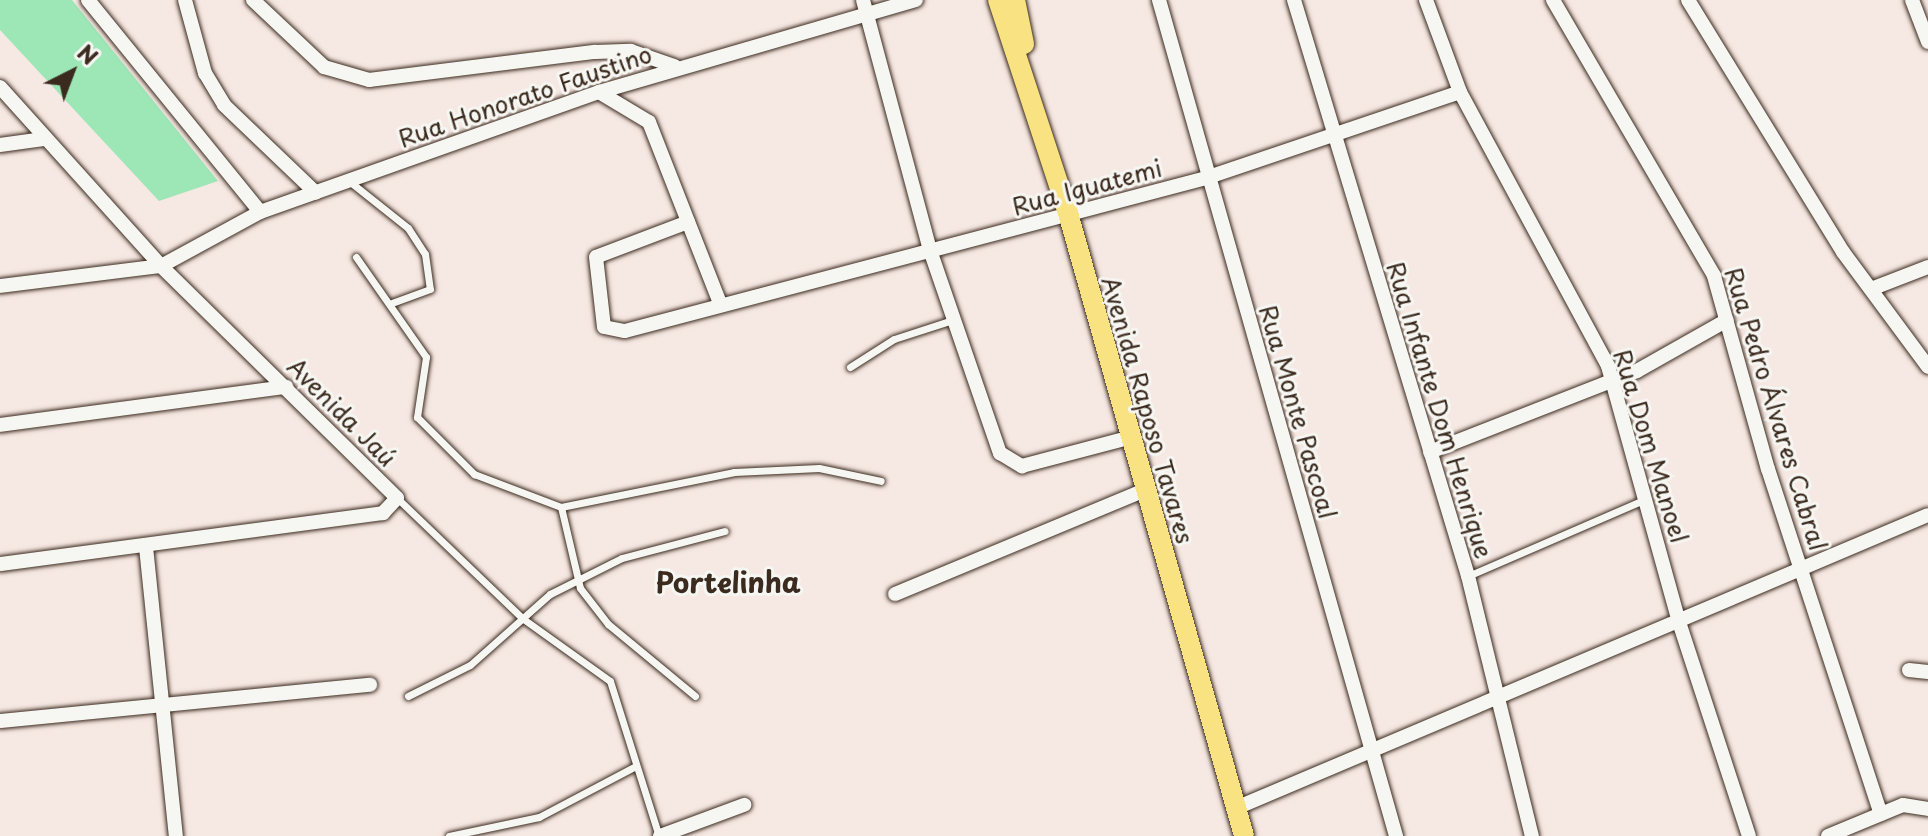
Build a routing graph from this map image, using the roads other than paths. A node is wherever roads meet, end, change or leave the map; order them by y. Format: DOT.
graph roads {
  1 [pos="88,0"];
  2 [pos="185,0"];
  3 [pos="253,0"];
  4 [pos="916,0"];
  5 [pos="998,0"];
  6 [pos="1015,0"];
  7 [pos="1159,0"];
  8 [pos="1294,0"];
  9 [pos="1426,0"];
  10 [pos="1553,0"];
  11 [pos="1688,0"];
  12 [pos="1912,0"];
  13 [pos="864,7"];
  14 [pos="1927,35"];
  15 [pos="1024,64"];
  16 [pos="674,66"];
  17 [pos="0,87"];
  18 [pos="599,92"];
  19 [pos="1460,92"];
  20 [pos="44,139"];
  21 [pos="1333,139"];
  22 [pos="0,145"];
  23 [pos="1206,178"];
  24 [pos="349,181"];
  25 [pos="316,193"];
  26 [pos="260,212"];
  27 [pos="1068,213"];
  28 [pos="688,222"];
  29 [pos="931,253"];
  30 [pos="356,257"];
  31 [pos="161,266"];
  32 [pos="1928,267"];
  33 [pos="0,286"];
  34 [pos="1871,289"];
  35 [pos="719,301"];
  36 [pos="392,303"];
  37 [pos="953,320"];
  38 [pos="1727,320"];
  39 [pos="850,367"];
  40 [pos="1928,367"];
  41 [pos="1613,380"];
  42 [pos="286,387"];
  43 [pos="0,425"];
  44 [pos="1128,438"];
  45 [pos="1430,452"];
  46 [pos="881,481"];
  47 [pos="1143,491"];
  48 [pos="397,498"];
  49 [pos="1647,498"];
  50 [pos="561,507"];
  51 [pos="1928,515"];
  52 [pos="725,531"];
  53 [pos="146,547"];
  54 [pos="0,564"];
  55 [pos="1803,569"];
  56 [pos="1468,576"];
  57 [pos="578,579"];
  58 [pos="895,594"];
  59 [pos="522,618"];
  60 [pos="1679,622"];
  61 [pos="1909,670"];
  62 [pos="1928,672"];
  63 [pos="370,685"];
  64 [pos="408,696"];
  65 [pos="695,696"];
  66 [pos="1499,696"];
  67 [pos="161,705"];
  68 [pos="0,721"];
  69 [pos="1370,748"];
  70 [pos="634,767"];
  71 [pos="744,805"];
  72 [pos="1236,808"];
  73 [pos="1928,809"];
  74 [pos="1881,814"];
  75 [pos="176,836"];
  76 [pos="449,836"];
  77 [pos="660,836"];
  78 [pos="1244,836"];
  79 [pos="1396,836"];
  80 [pos="1532,836"];
  81 [pos="1749,836"];
  82 [pos="1828,836"];
  1 -- 26 [label="street"];
  2 -- 25 [label="street"];
  3 -- 16 [label="street"];
  4 -- 13 [label="street, Rua Honorato Faustino"];
  5 -- 15 [label="main road, Avenida Raposo Tavares"];
  6 -- 15 [label="main road"];
  7 -- 23 [label="street, Rua Monte Pascoal"];
  8 -- 21 [label="street, Rua Infante Dom Henrique"];
  9 -- 19 [label="street, Rua Dom Manoel"];
  10 -- 38 [label="street, Rua Pedro Álvares Cabral"];
  11 -- 34 [label="street"];
  12 -- 14 [label="street"];
  13 -- 16 [label="street, Rua Honorato Faustino"];
  13 -- 29 [label="street"];
  15 -- 27 [label="main road, Avenida Raposo Tavares"];
  16 -- 18 [label="street, Rua Honorato Faustino"];
  17 -- 20 [label="street, Avenida Jaú"];
  18 -- 24 [label="street, Rua Honorato Faustino"];
  18 -- 28 [label="street"];
  19 -- 21 [label="street, Rua Iguatemi"];
  19 -- 41 [label="street, Rua Dom Manoel"];
  20 -- 22 [label="street"];
  20 -- 31 [label="street, Avenida Jaú"];
  21 -- 23 [label="street, Rua Iguatemi"];
  21 -- 45 [label="street, Rua Infante Dom Henrique"];
  23 -- 27 [label="street, Rua Iguatemi"];
  23 -- 69 [label="street, Rua Monte Pascoal"];
  24 -- 25 [label="street, Rua Honorato Faustino"];
  24 -- 36 [label="lane"];
  25 -- 26 [label="street, Rua Honorato Faustino"];
  26 -- 31 [label="street, Rua Honorato Faustino"];
  27 -- 29 [label="street, Rua Iguatemi"];
  27 -- 44 [label="main road, Avenida Raposo Tavares"];
  28 -- 35 [label="street"];
  28 -- 35 [label="street, Rua Iguatemi"];
  29 -- 35 [label="street, Rua Iguatemi"];
  29 -- 37 [label="street"];
  30 -- 36 [label="lane"];
  31 -- 33 [label="street"];
  31 -- 42 [label="street, Avenida Jaú"];
  32 -- 34 [label="street"];
  34 -- 40 [label="street"];
  36 -- 50 [label="lane"];
  37 -- 39 [label="lane"];
  37 -- 44 [label="street"];
  38 -- 41 [label="street"];
  38 -- 55 [label="street, Rua Pedro Álvares Cabral"];
  41 -- 45 [label="street"];
  41 -- 49 [label="street, Rua Dom Manoel"];
  42 -- 43 [label="street"];
  42 -- 48 [label="street, Avenida Jaú"];
  44 -- 47 [label="main road, Avenida Raposo Tavares"];
  45 -- 56 [label="street, Rua Infante Dom Henrique"];
  46 -- 50 [label="lane"];
  47 -- 58 [label="street"];
  47 -- 72 [label="main road, Avenida Raposo Tavares"];
  48 -- 53 [label="street"];
  48 -- 59 [label="lane, Avenida Jaú"];
  49 -- 56 [label="lane"];
  49 -- 60 [label="street, Rua Dom Manoel"];
  50 -- 57 [label="lane"];
  51 -- 55 [label="street"];
  52 -- 57 [label="lane"];
  53 -- 54 [label="street"];
  53 -- 67 [label="street"];
  55 -- 60 [label="street"];
  55 -- 74 [label="street, Rua Pedro Álvares Cabral"];
  56 -- 66 [label="street, Rua Infante Dom Henrique"];
  57 -- 59 [label="lane"];
  57 -- 65 [label="lane"];
  59 -- 64 [label="lane"];
  59 -- 70 [label="lane, Avenida Jaú"];
  60 -- 66 [label="street"];
  60 -- 81 [label="street, Rua Dom Manoel"];
  61 -- 62 [label="street"];
  63 -- 67 [label="street"];
  66 -- 69 [label="street"];
  66 -- 80 [label="street, Rua Infante Dom Henrique"];
  67 -- 68 [label="street"];
  67 -- 75 [label="street"];
  69 -- 72 [label="street"];
  69 -- 79 [label="street, Rua Monte Pascoal"];
  70 -- 76 [label="lane"];
  70 -- 77 [label="lane, Avenida Jaú"];
  71 -- 77 [label="street"];
  72 -- 78 [label="main road, Avenida Raposo Tavares"];
  73 -- 74 [label="street"];
  74 -- 82 [label="street"];
}
